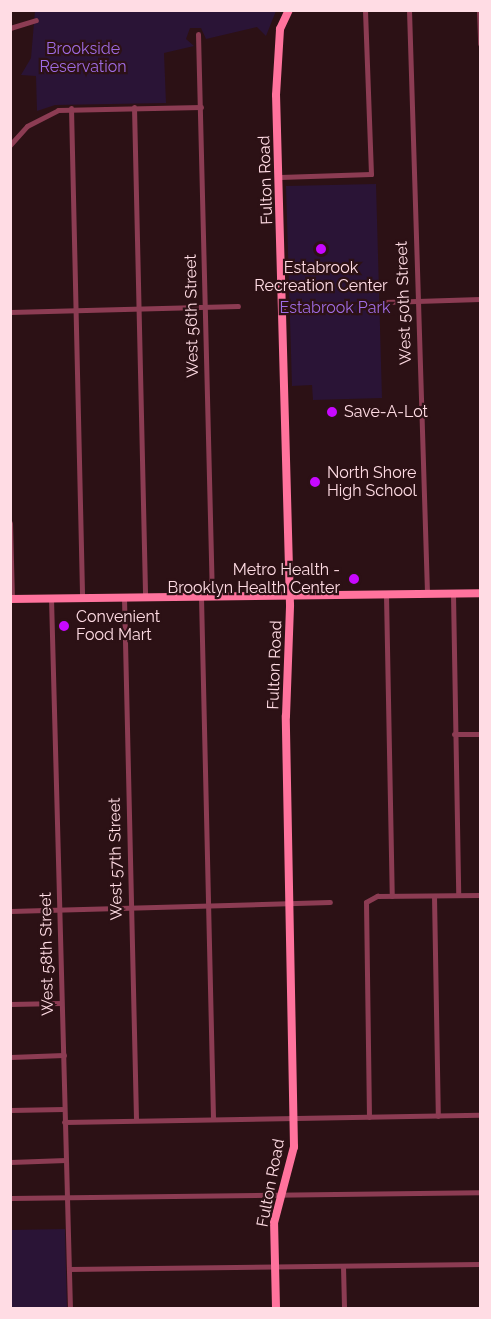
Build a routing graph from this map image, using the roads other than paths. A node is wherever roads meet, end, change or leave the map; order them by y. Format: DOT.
graph roads {
  1 [pos="289,10"];
  2 [pos="365,10"];
  3 [pos="409,10"];
  4 [pos="479,10"];
  5 [pos="36,20"];
  6 [pos="10,28"];
  7 [pos="198,34"];
  8 [pos="480,44"];
  9 [pos="134,107"];
  10 [pos="201,107"];
  11 [pos="70,108"];
  12 [pos="10,145"];
  13 [pos="280,177"];
  14 [pos="480,299"];
  15 [pos="418,301"];
  16 [pos="385,302"];
  17 [pos="238,306"];
  18 [pos="206,308"];
  19 [pos="139,309"];
  20 [pos="75,311"];
  21 [pos="10,312"];
  22 [pos="10,523"];
  23 [pos="427,594"];
  24 [pos="453,594"];
  25 [pos="480,594"];
  26 [pos="386,595"];
  27 [pos="290,596"];
  28 [pos="201,597"];
  29 [pos="212,597"];
  30 [pos="51,598"];
  31 [pos="82,598"];
  32 [pos="124,598"];
  33 [pos="145,598"];
  34 [pos="11,599"];
  35 [pos="454,734"];
  36 [pos="480,734"];
  37 [pos="458,895"];
  38 [pos="480,895"];
  39 [pos="392,896"];
  40 [pos="434,896"];
  41 [pos="330,902"];
  42 [pos="290,903"];
  43 [pos="209,904"];
  44 [pos="130,907"];
  45 [pos="60,909"];
  46 [pos="10,911"];
  47 [pos="61,1003"];
  48 [pos="10,1004"];
  49 [pos="64,1055"];
  50 [pos="10,1056"];
  51 [pos="64,1109"];
  52 [pos="10,1110"];
  53 [pos="438,1116"];
  54 [pos="480,1116"];
  55 [pos="369,1117"];
  56 [pos="294,1118"];
  57 [pos="213,1119"];
  58 [pos="136,1120"];
  59 [pos="64,1122"];
  60 [pos="66,1160"];
  61 [pos="10,1162"];
  62 [pos="480,1192"];
  63 [pos="282,1194"];
  64 [pos="67,1197"];
  65 [pos="10,1198"];
  66 [pos="480,1264"];
  67 [pos="343,1266"];
  68 [pos="275,1267"];
  69 [pos="69,1269"];
  70 [pos="70,1308"];
  71 [pos="276,1308"];
  72 [pos="344,1308"];
  1 -- 13 [label="main road, Fulton Road"];
  2 -- 13 [label="street"];
  3 -- 15 [label="street, West 50th Street"];
  4 -- 8 [label="street"];
  5 -- 6 [label="street"];
  7 -- 10 [label="street, West 56th Street"];
  9 -- 10 [label="street"];
  9 -- 11 [label="street"];
  9 -- 19 [label="street"];
  10 -- 18 [label="street, West 56th Street"];
  11 -- 12 [label="street"];
  11 -- 20 [label="street"];
  13 -- 27 [label="main road, Fulton Road"];
  14 -- 15 [label="street"];
  15 -- 16 [label="street"];
  15 -- 23 [label="street, West 50th Street"];
  17 -- 18 [label="street"];
  18 -- 19 [label="street"];
  18 -- 29 [label="street, West 56th Street"];
  19 -- 20 [label="street"];
  19 -- 33 [label="street"];
  20 -- 21 [label="street"];
  20 -- 31 [label="street"];
  22 -- 34 [label="street"];
  23 -- 24 [label="main road"];
  23 -- 26 [label="main road"];
  24 -- 25 [label="main road"];
  24 -- 35 [label="street"];
  26 -- 27 [label="main road"];
  26 -- 39 [label="street"];
  27 -- 29 [label="main road"];
  27 -- 42 [label="main road, Fulton Road"];
  28 -- 29 [label="main road"];
  28 -- 33 [label="main road"];
  28 -- 43 [label="street"];
  30 -- 31 [label="main road"];
  30 -- 34 [label="main road"];
  30 -- 45 [label="street, West 58th Street"];
  31 -- 32 [label="main road"];
  32 -- 33 [label="main road"];
  32 -- 44 [label="street, West 57th Street"];
  35 -- 36 [label="street"];
  35 -- 37 [label="street"];
  37 -- 38 [label="street"];
  37 -- 40 [label="street"];
  39 -- 40 [label="street"];
  39 -- 55 [label="street"];
  40 -- 53 [label="street"];
  41 -- 42 [label="street"];
  42 -- 43 [label="street"];
  42 -- 56 [label="main road, Fulton Road"];
  43 -- 44 [label="street"];
  43 -- 57 [label="street"];
  44 -- 45 [label="street"];
  44 -- 58 [label="street, West 57th Street"];
  45 -- 46 [label="street"];
  45 -- 47 [label="street, West 58th Street"];
  47 -- 48 [label="street"];
  47 -- 49 [label="street, West 58th Street"];
  49 -- 50 [label="street"];
  49 -- 51 [label="street, West 58th Street"];
  51 -- 52 [label="street"];
  51 -- 59 [label="street, West 58th Street"];
  53 -- 54 [label="street"];
  53 -- 55 [label="street"];
  55 -- 56 [label="street"];
  56 -- 57 [label="street"];
  56 -- 63 [label="main road, Fulton Road"];
  57 -- 58 [label="street"];
  58 -- 59 [label="street"];
  59 -- 60 [label="street, West 58th Street"];
  60 -- 61 [label="street"];
  60 -- 64 [label="street, West 58th Street"];
  62 -- 63 [label="street"];
  63 -- 64 [label="street"];
  63 -- 68 [label="main road, Fulton Road"];
  64 -- 65 [label="street"];
  64 -- 69 [label="street, West 58th Street"];
  66 -- 67 [label="street"];
  67 -- 68 [label="street"];
  67 -- 72 [label="street"];
  68 -- 69 [label="street"];
  68 -- 71 [label="main road, Fulton Road"];
  69 -- 70 [label="street, West 58th Street"];
}
